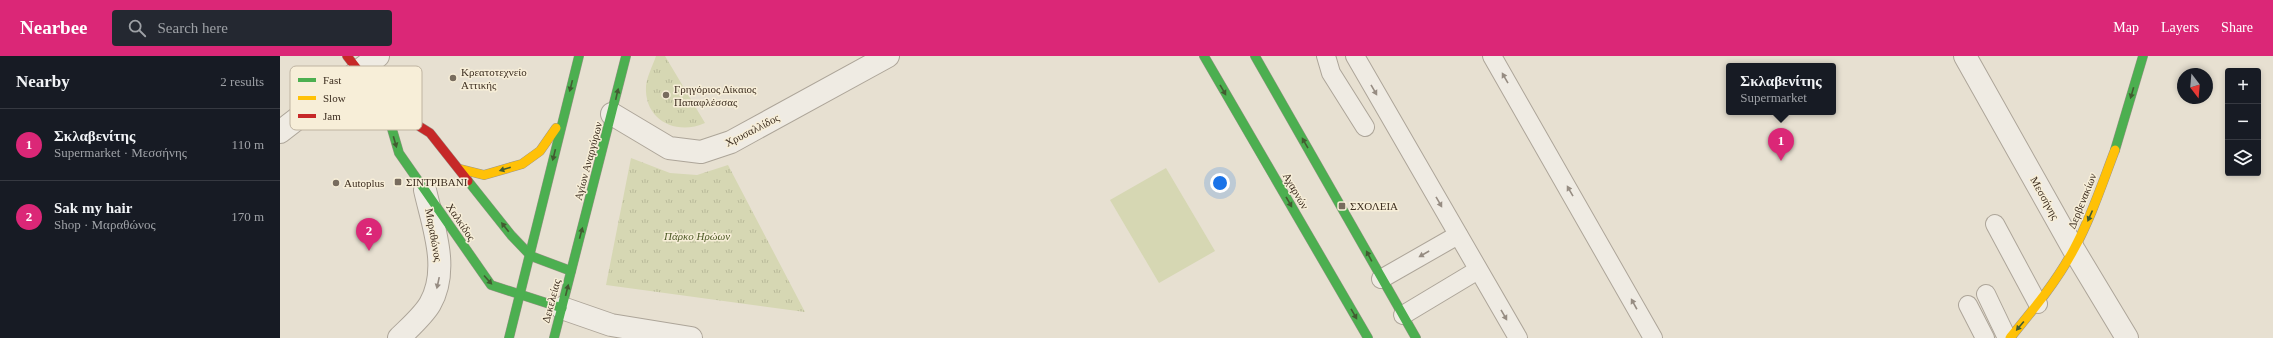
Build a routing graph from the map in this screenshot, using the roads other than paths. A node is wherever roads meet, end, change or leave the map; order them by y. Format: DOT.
graph roads {
  1 [pos="378,56"];
  2 [pos="579,56"];
  3 [pos="626,56"];
  4 [pos="888,56"];
  5 [pos="1204,56"];
  6 [pos="1255,56"];
  7 [pos="1326,56"];
  8 [pos="1354,56"];
  9 [pos="1492,56"];
  10 [pos="1965,56"];
  11 [pos="2143,56"];
  12 [pos="353,63"];
  13 [pos="612,114"];
  14 [pos="564,117"];
  15 [pos="290,123"];
  16 [pos="1366,127"];
  17 [pos="422,128"];
  18 [pos="392,130"];
  19 [pos="280,132"];
  20 [pos="460,169"];
  21 [pos="425,190"];
  22 [pos="1995,224"];
  23 [pos="1458,234"];
  24 [pos="2074,250"];
  25 [pos="531,256"];
  26 [pos="1478,270"];
  27 [pos="571,271"];
  28 [pos="1381,279"];
  29 [pos="521,294"];
  30 [pos="1986,294"];
  31 [pos="2038,304"];
  32 [pos="1968,305"];
  33 [pos="562,308"];
  34 [pos="1402,315"];
  35 [pos="399,338"];
  36 [pos="509,338"];
  37 [pos="554,338"];
  38 [pos="691,338"];
  39 [pos="1368,338"];
  40 [pos="1416,338"];
  41 [pos="1518,338"];
  42 [pos="1653,338"];
  43 [pos="1985,338"];
  44 [pos="2006,338"];
  45 [pos="2010,338"];
  46 [pos="2127,338"];
  1 -- 12 [label="street"];
  2 -- 14 [label="main road, one-way"];
  13 -- 3 [label="main road, Αγίων Αναργύρων, one-way"];
  4 -- 13 [label="street, Χρυσαλλίδος"];
  5 -- 39 [label="main road, Αχαρνών, one-way"];
  28 -- 6 [label="main road, one-way"];
  7 -- 16 [label="lane"];
  8 -- 23 [label="lane, one-way"];
  42 -- 9 [label="lane, one-way"];
  10 -- 24 [label="street, Μεσσήνης"];
  11 -- 24 [label="main road, Δερβενακίων, one-way"];
  27 -- 13 [label="main road, Αγίων Αναργύρων, one-way"];
  14 -- 20 [label="main road, one-way"];
  14 -- 25 [label="main road, one-way"];
  15 -- 19 [label="street"];
  17 -- 20 [label="main road, Χαλκίδος"];
  18 -- 21 [label="main road, Χαλκίδος, one-way"];
  25 -- 20 [label="main road, Χαλκίδος, one-way"];
  21 -- 29 [label="main road, Χαλκίδος, one-way"];
  21 -- 35 [label="street, Μαραθώνος, one-way"];
  22 -- 31 [label="lane"];
  23 -- 26 [label="lane"];
  23 -- 28 [label="lane, one-way"];
  24 -- 31 [label="main road, Δερβενακίων"];
  24 -- 46 [label="street, Μεσσήνης"];
  25 -- 27 [label="main road, Χαλκίδος"];
  25 -- 29 [label="main road"];
  26 -- 34 [label="lane"];
  26 -- 41 [label="lane, one-way"];
  33 -- 27 [label="main road, Δεκελείας, one-way"];
  28 -- 34 [label="main road"];
  29 -- 33 [label="main road, Χαλκίδος"];
  29 -- 36 [label="main road"];
  30 -- 44 [label="lane"];
  31 -- 45 [label="main road, Δερβενακίων, one-way"];
  32 -- 43 [label="lane"];
  33 -- 37 [label="main road, Δεκελείας"];
  33 -- 38 [label="street"];
  34 -- 40 [label="main road"];
}
